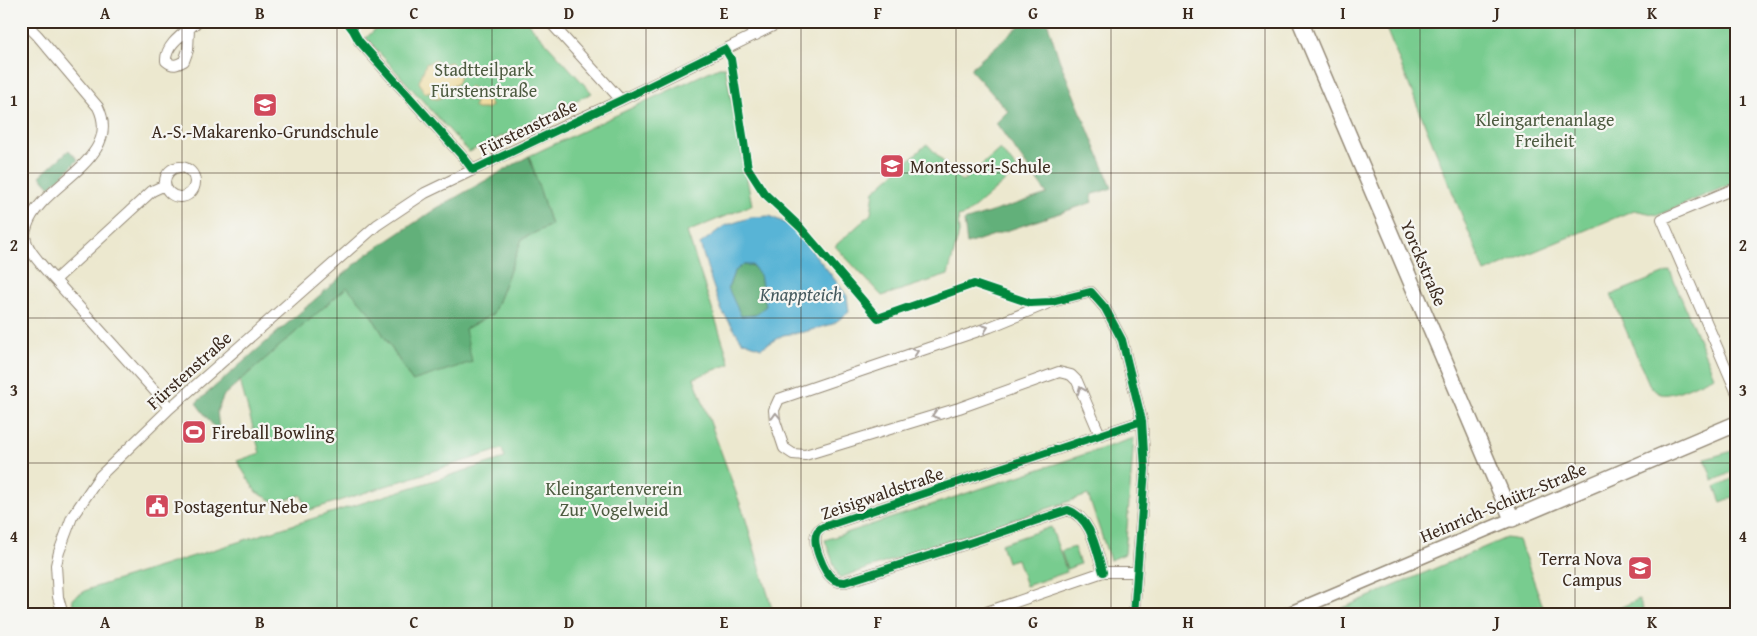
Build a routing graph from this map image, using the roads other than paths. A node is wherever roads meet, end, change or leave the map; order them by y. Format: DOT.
graph roads {
  1 [pos="30,21"];
  2 [pos="198,21"];
  3 [pos="549,21"];
  4 [pos="744,21"];
  5 [pos="783,21"];
  6 [pos="1300,21"];
  7 [pos="189,29"];
  8 [pos="756,35"];
  9 [pos="359,41"];
  10 [pos="621,100"];
  11 [pos="472,170"];
  12 [pos="165,185"];
  13 [pos="1736,188"];
  14 [pos="55,280"];
  15 [pos="1736,391"];
  16 [pos="170,408"];
  17 [pos="1142,421"];
  18 [pos="1736,424"];
  19 [pos="1100,435"];
  20 [pos="1512,519"];
  21 [pos="1103,572"];
  22 [pos="1136,572"];
  23 [pos="64,615"];
  24 [pos="978,615"];
  25 [pos="1134,615"];
  26 [pos="1286,615"];
  1 -- 14 [label="street"];
  2 -- 7 [label="street"];
  3 -- 10 [label="street"];
  4 -- 8 [label="street"];
  5 -- 8 [label="street, Fürstenstraße"];
  6 -- 20 [label="main road, Yorckstraße"];
  8 -- 10 [label="street, Fürstenstraße"];
  9 -- 11 [label="street, Fürstenstraße"];
  10 -- 11 [label="street, Fürstenstraße"];
  11 -- 16 [label="street, Fürstenstraße"];
  12 -- 14 [label="street"];
  13 -- 15 [label="street"];
  14 -- 16 [label="street"];
  16 -- 23 [label="street, Fürstenstraße"];
  17 -- 19 [label="street, Zeisigwaldstraße"];
  19 -- 17 [label="street, one-way"];
  17 -- 22 [label="street"];
  18 -- 20 [label="main road, Heinrich-Schütz-Straße"];
  19 -- 21 [label="street, Zeisigwaldstraße"];
  20 -- 26 [label="street, Heinrich-Schütz-Straße"];
  21 -- 22 [label="street"];
  21 -- 24 [label="street"];
  22 -- 25 [label="street"];
}
